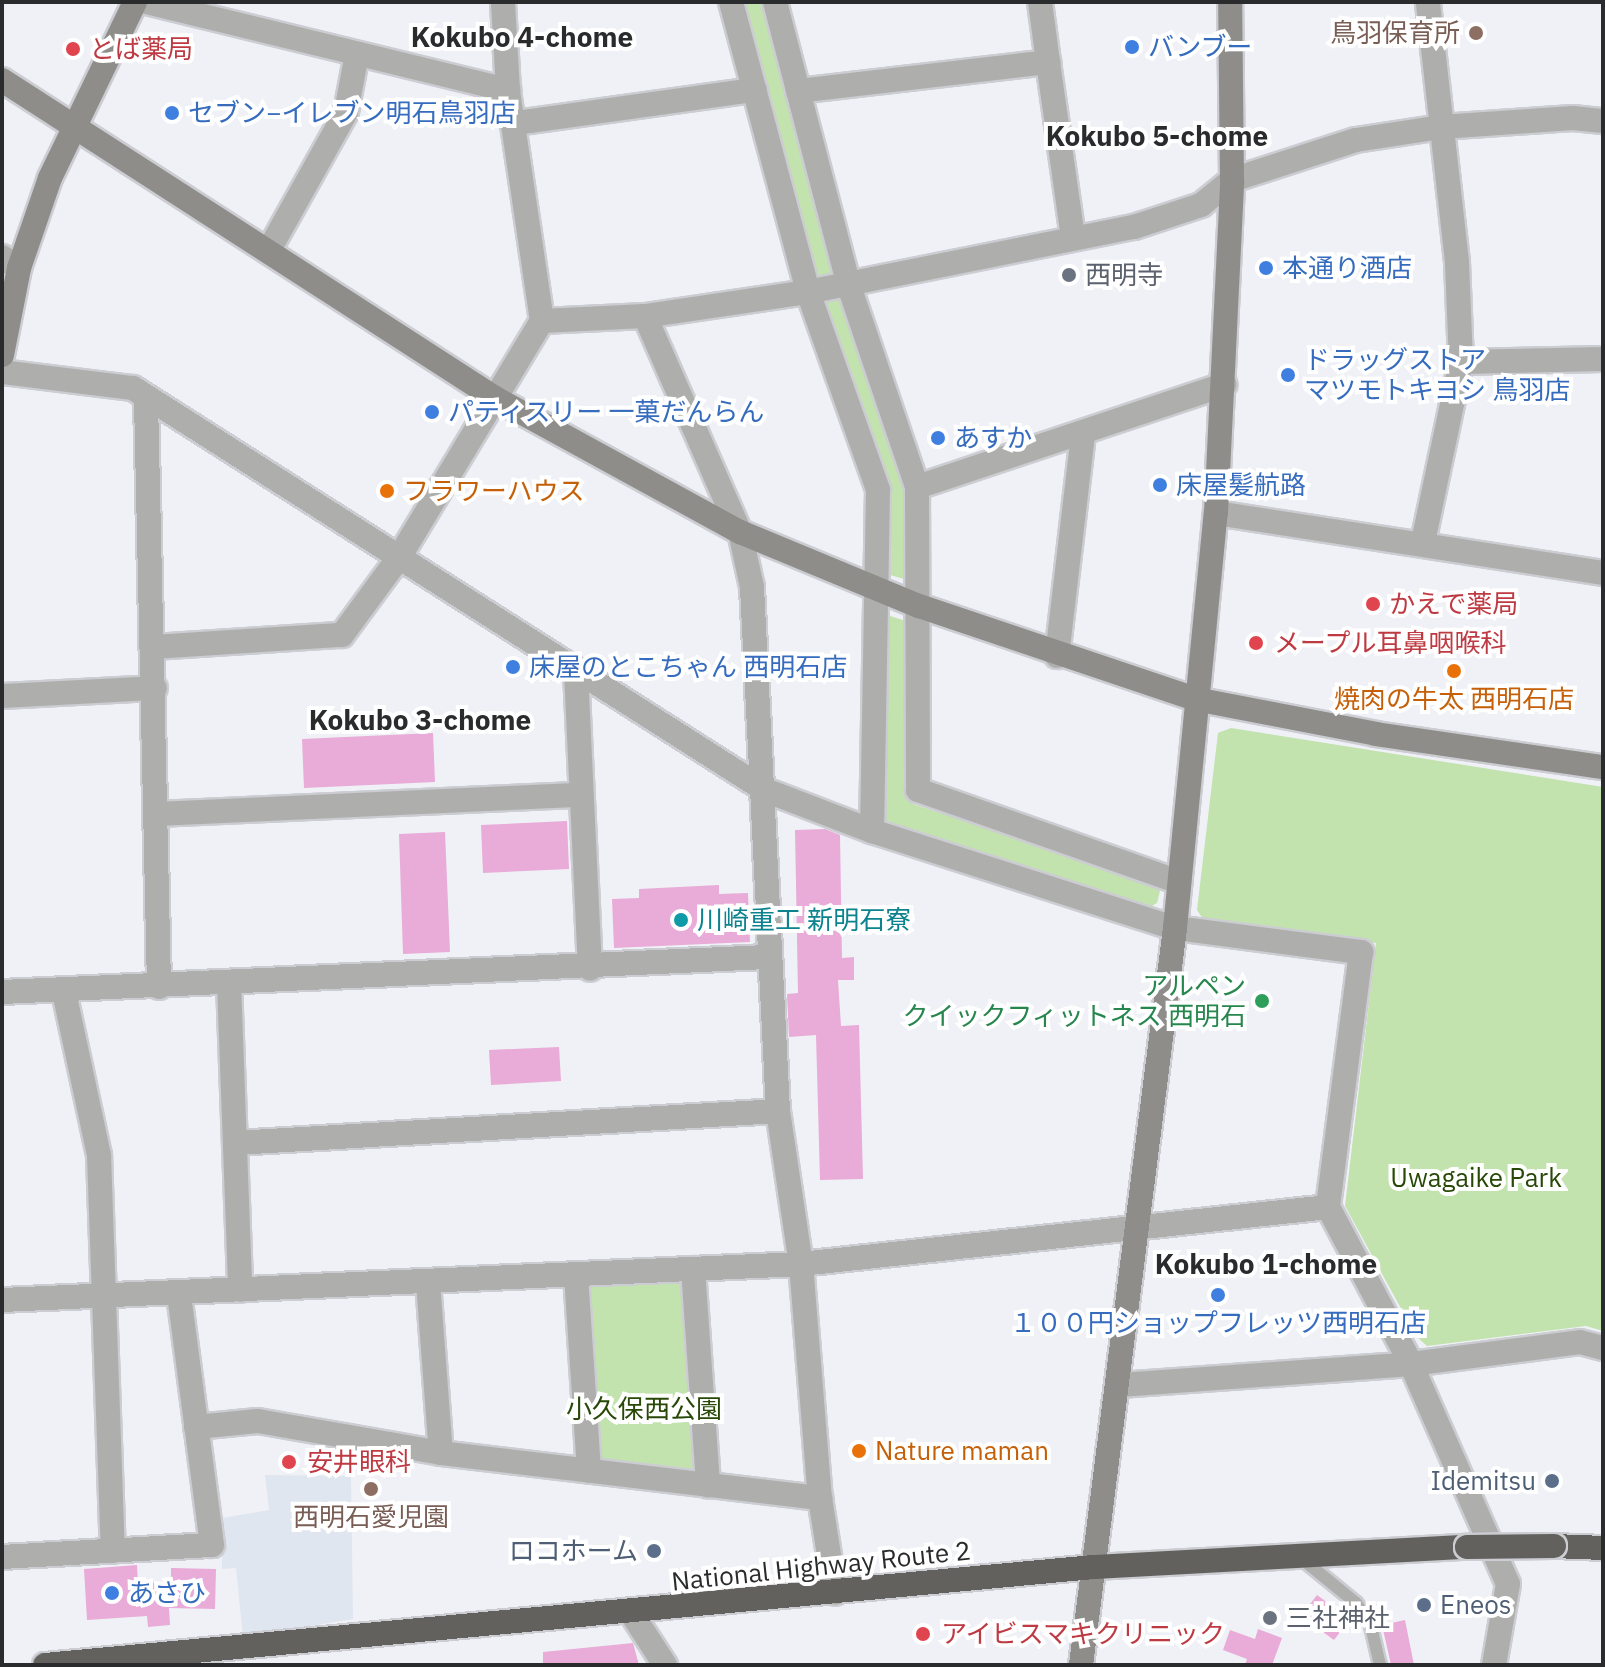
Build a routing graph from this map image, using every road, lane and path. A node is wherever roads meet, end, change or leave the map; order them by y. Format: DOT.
graph roads {
  1 [pos="135,2"];
  2 [pos="146,2"];
  3 [pos="503,2"];
  4 [pos="731,2"];
  5 [pos="775,2"];
  6 [pos="1040,2"];
  7 [pos="1230,2"];
  8 [pos="1428,2"];
  9 [pos="357,54"];
  10 [pos="1048,62"];
  11 [pos="2,80"];
  12 [pos="508,90"];
  13 [pos="755,90"];
  14 [pos="798,91"];
  15 [pos="1603,121"];
  16 [pos="516,123"];
  17 [pos="72,125"];
  18 [pos="1441,127"];
  19 [pos="1232,180"];
  20 [pos="1073,237"];
  21 [pos="269,250"];
  22 [pos="11,262"];
  23 [pos="848,283"];
  24 [pos="808,292"];
  25 [pos="645,316"];
  26 [pos="542,321"];
  27 [pos="2,355"];
  28 [pos="1603,359"];
  29 [pos="1461,362"];
  30 [pos="2,372"];
  31 [pos="1224,385"];
  32 [pos="495,398"];
  33 [pos="146,400"];
  34 [pos="1083,433"];
  35 [pos="917,487"];
  36 [pos="1216,513"];
  37 [pos="740,532"];
  38 [pos="1423,542"];
  39 [pos="400,556"];
  40 [pos="1603,573"];
  41 [pos="876,590"];
  42 [pos="919,606"];
  43 [pos="154,647"];
  44 [pos="1057,656"];
  45 [pos="576,672"];
  46 [pos="155,688"];
  47 [pos="2,696"];
  48 [pos="1195,699"];
  49 [pos="1603,767"];
  50 [pos="765,790"];
  51 [pos="580,795"];
  52 [pos="158,814"];
  53 [pos="872,831"];
  54 [pos="1179,882"];
  55 [pos="1175,928"];
  56 [pos="767,957"];
  57 [pos="590,969"];
  58 [pos="229,983"];
  59 [pos="159,987"];
  60 [pos="2,992"];
  61 [pos="64,992"];
  62 [pos="778,1111"];
  63 [pos="235,1143"];
  64 [pos="1328,1207"];
  65 [pos="1139,1231"];
  66 [pos="801,1264"];
  67 [pos="693,1269"];
  68 [pos="576,1275"];
  69 [pos="428,1282"];
  70 [pos="240,1290"];
  71 [pos="179,1295"];
  72 [pos="105,1299"];
  73 [pos="2,1300"];
  74 [pos="1603,1348"];
  75 [pos="1411,1364"];
  76 [pos="1120,1385"];
  77 [pos="196,1427"];
  78 [pos="441,1453"];
  79 [pos="589,1471"];
  80 [pos="708,1485"];
  81 [pos="820,1498"];
  82 [pos="1603,1548"];
  83 [pos="113,1551"];
  84 [pos="1296,1553"];
  85 [pos="2,1557"];
  86 [pos="1093,1567"];
  87 [pos="835,1593"];
  88 [pos="632,1614"];
  89 [pos="45,1665"];
  90 [pos="665,1665"];
  91 [pos="1081,1665"];
  92 [pos="1380,1665"];
  93 [pos="1494,1665"];
  1 -- 17 [label="street"];
  2 -- 9 [label="street"];
  3 -- 12 [label="street"];
  4 -- 13 [label="street"];
  5 -- 14 [label="street"];
  6 -- 10 [label="street"];
  7 -- 19 [label="street"];
  8 -- 18 [label="street"];
  9 -- 12 [label="street"];
  9 -- 21 [label="street"];
  10 -- 14 [label="street"];
  10 -- 20 [label="street"];
  11 -- 17 [label="street"];
  12 -- 16 [label="street"];
  13 -- 16 [label="street"];
  13 -- 24 [label="street"];
  14 -- 23 [label="street"];
  15 -- 18 [label="street"];
  16 -- 26 [label="street"];
  17 -- 21 [label="street"];
  17 -- 22 [label="street"];
  18 -- 19 [label="street"];
  18 -- 29 [label="street"];
  19 -- 20 [label="street"];
  19 -- 31 [label="street"];
  20 -- 23 [label="street"];
  21 -- 32 [label="street"];
  22 -- 27 [label="street"];
  23 -- 24 [label="street"];
  23 -- 35 [label="street"];
  24 -- 25 [label="street"];
  24 -- 41 [label="street"];
  25 -- 26 [label="street"];
  25 -- 37 [label="street"];
  26 -- 32 [label="street"];
  28 -- 29 [label="street"];
  29 -- 38 [label="street"];
  30 -- 33 [label="street"];
  31 -- 34 [label="street"];
  31 -- 36 [label="street"];
  32 -- 37 [label="street"];
  32 -- 39 [label="street"];
  33 -- 39 [label="street"];
  33 -- 43 [label="street"];
  34 -- 35 [label="street"];
  34 -- 44 [label="street"];
  35 -- 42 [label="street"];
  36 -- 38 [label="street"];
  36 -- 48 [label="street"];
  37 -- 41 [label="street"];
  37 -- 50 [label="street"];
  38 -- 40 [label="street"];
  39 -- 43 [label="street"];
  39 -- 45 [label="street"];
  41 -- 42 [label="street"];
  41 -- 53 [label="street"];
  42 -- 44 [label="street"];
  42 -- 54 [label="street"];
  43 -- 46 [label="street"];
  44 -- 48 [label="street"];
  45 -- 50 [label="street"];
  45 -- 51 [label="street"];
  46 -- 47 [label="street"];
  46 -- 52 [label="street"];
  48 -- 49 [label="street"];
  48 -- 54 [label="street"];
  50 -- 53 [label="street"];
  50 -- 56 [label="street"];
  51 -- 52 [label="street"];
  51 -- 57 [label="street"];
  52 -- 59 [label="street"];
  53 -- 55 [label="street"];
  54 -- 55 [label="street"];
  55 -- 64 [label="street"];
  55 -- 65 [label="street"];
  56 -- 57 [label="street"];
  56 -- 62 [label="street"];
  57 -- 58 [label="street"];
  58 -- 59 [label="street"];
  58 -- 63 [label="street"];
  59 -- 61 [label="street"];
  60 -- 61 [label="street"];
  61 -- 72 [label="street"];
  62 -- 63 [label="street"];
  62 -- 66 [label="street"];
  63 -- 70 [label="street"];
  64 -- 65 [label="street"];
  64 -- 75 [label="street"];
  65 -- 66 [label="street"];
  65 -- 76 [label="street"];
  66 -- 67 [label="street"];
  66 -- 81 [label="street"];
  67 -- 68 [label="street"];
  67 -- 80 [label="street"];
  68 -- 69 [label="street"];
  68 -- 79 [label="street"];
  69 -- 70 [label="street"];
  69 -- 78 [label="street"];
  70 -- 71 [label="street"];
  71 -- 72 [label="street"];
  71 -- 77 [label="street"];
  72 -- 73 [label="street"];
  72 -- 83 [label="street"];
  74 -- 75 [label="street"];
  75 -- 76 [label="street"];
  75 -- 93 [label="street"];
  76 -- 86 [label="street"];
  77 -- 78 [label="street"];
  77 -- 83 [label="street"];
  78 -- 79 [label="street"];
  79 -- 80 [label="street"];
  80 -- 81 [label="street"];
  81 -- 87 [label="street"];
  82 -- 84 [label="highway, National Highway Route 2, bridge"];
  83 -- 85 [label="street"];
  84 -- 86 [label="highway, National Highway Route 2"];
  84 -- 92 [label="lane"];
  86 -- 87 [label="highway, National Highway Route 2"];
  86 -- 91 [label="street"];
  87 -- 88 [label="highway, National Highway Route 2"];
  88 -- 89 [label="highway, National Highway Route 2"];
  88 -- 90 [label="street"];
}
